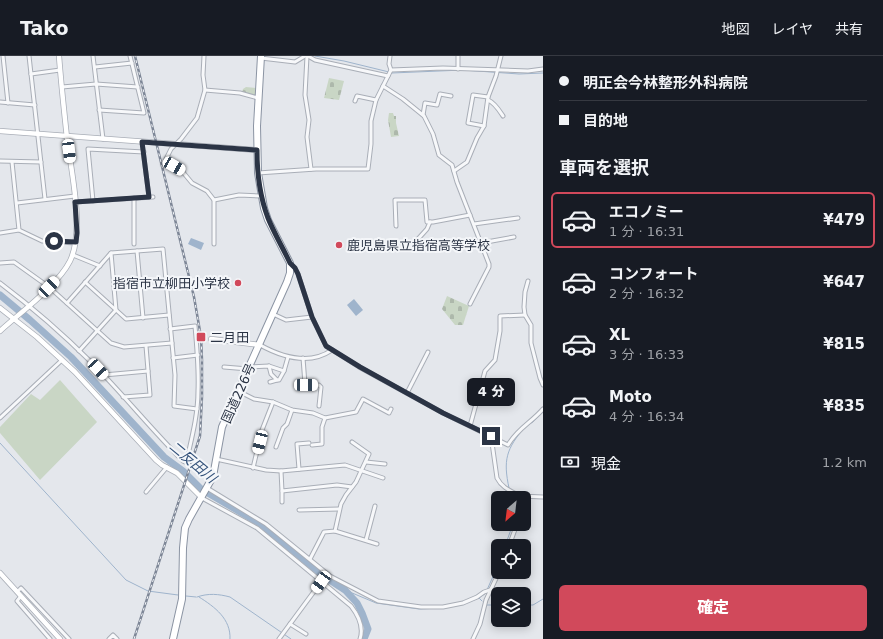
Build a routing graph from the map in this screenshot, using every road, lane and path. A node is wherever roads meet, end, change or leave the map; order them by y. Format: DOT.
graph roads {
  1 [pos="3,56"];
  2 [pos="29,56"];
  3 [pos="59,56"];
  4 [pos="94,56"];
  5 [pos="130,56"];
  6 [pos="204,56"];
  7 [pos="307,56"];
  8 [pos="390,56"];
  9 [pos="458,56"];
  10 [pos="501,56"];
  11 [pos="261,57"];
  12 [pos="132,63"];
  13 [pos="95,67"];
  14 [pos="458,69"];
  15 [pos="543,69"];
  16 [pos="60,70"];
  17 [pos="391,70"];
  18 [pos="497,70"];
  19 [pos="31,74"];
  20 [pos="388,76"];
  21 [pos="96,84"];
  22 [pos="383,86"];
  23 [pos="62,87"];
  24 [pos="138,87"];
  25 [pos="205,90"];
  26 [pos="451,96"];
  27 [pos="258,98"];
  28 [pos="488,98"];
  29 [pos="376,100"];
  30 [pos="356,101"];
  31 [pos="0,102"];
  32 [pos="8,103"];
  33 [pos="35,105"];
  34 [pos="99,110"];
  35 [pos="422,115"];
  36 [pos="503,116"];
  37 [pos="484,126"];
  38 [pos="0,132"];
  39 [pos="38,134"];
  40 [pos="67,136"];
  41 [pos="103,139"];
  42 [pos="142,142"];
  43 [pos="175,145"];
  44 [pos="257,150"];
  45 [pos="144,152"];
  46 [pos="0,161"];
  47 [pos="12,162"];
  48 [pos="41,162"];
  49 [pos="311,169"];
  50 [pos="454,171"];
  51 [pos="258,173"];
  52 [pos="75,196"];
  53 [pos="261,196"];
  54 [pos="134,198"];
  55 [pos="45,200"];
  56 [pos="214,200"];
  57 [pos="93,201"];
  58 [pos="17,202"];
  59 [pos="75,202"];
  60 [pos="470,215"];
  61 [pos="518,218"];
  62 [pos="430,222"];
  63 [pos="474,224"];
  64 [pos="396,226"];
  65 [pos="19,230"];
  66 [pos="0,233"];
  67 [pos="514,237"];
  68 [pos="418,240"];
  69 [pos="76,242"];
  70 [pos="481,243"];
  71 [pos="134,244"];
  72 [pos="214,244"];
  73 [pos="137,251"];
  74 [pos="111,254"];
  75 [pos="73,255"];
  76 [pos="0,263"];
  77 [pos="290,263"];
  78 [pos="100,266"];
  79 [pos="528,281"];
  80 [pos="85,282"];
  81 [pos="0,283"];
  82 [pos="49,287"];
  83 [pos="66,303"];
  84 [pos="470,304"];
  85 [pos="28,306"];
  86 [pos="0,308"];
  87 [pos="116,310"];
  88 [pos="273,314"];
  89 [pos="525,315"];
  90 [pos="169,316"];
  91 [pos="312,317"];
  92 [pos="144,318"];
  93 [pos="14,319"];
  94 [pos="170,329"];
  95 [pos="0,331"];
  96 [pos="97,331"];
  97 [pos="210,339"];
  98 [pos="172,343"];
  99 [pos="260,345"];
  100 [pos="146,346"];
  101 [pos="332,350"];
  102 [pos="79,351"];
  103 [pos="428,352"];
  104 [pos="198,355"];
  105 [pos="288,356"];
  106 [pos="173,358"];
  107 [pos="303,358"];
  108 [pos="62,360"];
  109 [pos="269,366"];
  110 [pos="224,367"];
  111 [pos="249,368"];
  112 [pos="148,371"];
  113 [pos="284,371"];
  114 [pos="103,375"];
  115 [pos="277,380"];
  116 [pos="270,382"];
  117 [pos="543,385"];
  118 [pos="238,391"];
  119 [pos="407,393"];
  120 [pos="123,397"];
  121 [pos="273,402"];
  122 [pos="319,406"];
  123 [pos="391,408"];
  124 [pos="197,409"];
  125 [pos="543,409"];
  126 [pos="292,410"];
  127 [pos="0,418"];
  128 [pos="325,418"];
  129 [pos="470,426"];
  130 [pos="491,436"];
  131 [pos="352,442"];
  132 [pos="276,447"];
  133 [pos="216,459"];
  134 [pos="366,462"];
  135 [pos="385,464"];
  136 [pos="168,467"];
  137 [pos="254,468"];
  138 [pos="299,469"];
  139 [pos="281,471"];
  140 [pos="361,471"];
  141 [pos="382,478"];
  142 [pos="352,487"];
  143 [pos="282,491"];
  144 [pos="510,491"];
  145 [pos="146,492"];
  146 [pos="543,492"];
  147 [pos="205,493"];
  148 [pos="531,497"];
  149 [pos="542,497"];
  150 [pos="282,502"];
  151 [pos="375,506"];
  152 [pos="340,509"];
  153 [pos="299,510"];
  154 [pos="335,531"];
  155 [pos="366,540"];
  156 [pos="377,544"];
  157 [pos="310,559"];
  158 [pos="0,573"];
  159 [pos="496,579"];
  160 [pos="321,582"];
  161 [pos="490,590"];
  162 [pos="18,592"];
  163 [pos="22,596"];
  164 [pos="290,624"];
  165 [pos="306,634"];
  166 [pos="280,637"];
  167 [pos="50,639"];
  168 [pos="60,639"];
  169 [pos="69,639"];
  170 [pos="109,639"];
  171 [pos="117,639"];
  172 [pos="173,639"];
  173 [pos="360,639"];
  174 [pos="473,639"];
  1 -- 32 [label="street"];
  2 -- 19 [label="street"];
  3 -- 16 [label="street"];
  4 -- 13 [label="street"];
  5 -- 12 [label="street"];
  6 -- 25 [label="street"];
  7 -- 11 [label="street"];
  7 -- 20 [label="street"];
  7 -- 49 [label="street"];
  8 -- 17 [label="street"];
  9 -- 14 [label="street"];
  10 -- 18 [label="street"];
  11 -- 27 [label="highway"];
  12 -- 13 [label="street"];
  12 -- 24 [label="street"];
  13 -- 21 [label="street"];
  14 -- 17 [label="street"];
  14 -- 18 [label="street"];
  15 -- 18 [label="street"];
  16 -- 19 [label="street"];
  16 -- 23 [label="street"];
  17 -- 20 [label="street"];
  18 -- 28 [label="street"];
  19 -- 33 [label="street"];
  20 -- 22 [label="street"];
  21 -- 23 [label="street"];
  21 -- 24 [label="street"];
  21 -- 34 [label="street"];
  22 -- 29 [label="street"];
  22 -- 35 [label="street"];
  23 -- 40 [label="street"];
  24 -- 34 [label="street"];
  25 -- 27 [label="street"];
  25 -- 43 [label="street"];
  26 -- 35 [label="street"];
  27 -- 44 [label="highway"];
  28 -- 36 [label="street"];
  28 -- 37 [label="street"];
  28 -- 37 [label="street"];
  29 -- 30 [label="street"];
  29 -- 49 [label="street"];
  31 -- 32 [label="street"];
  32 -- 33 [label="street"];
  33 -- 39 [label="street"];
  34 -- 41 [label="street"];
  35 -- 50 [label="street"];
  37 -- 50 [label="street"];
  38 -- 39 [label="street"];
  39 -- 40 [label="street"];
  39 -- 48 [label="street"];
  40 -- 41 [label="street"];
  40 -- 52 [label="street"];
  41 -- 42 [label="street"];
  42 -- 43 [label="street"];
  42 -- 45 [label="street"];
  43 -- 44 [label="street"];
  43 -- 56 [label="street"];
  44 -- 51 [label="highway"];
  45 -- 54 [label="street"];
  45 -- 57 [label="street"];
  46 -- 47 [label="street"];
  47 -- 48 [label="street"];
  47 -- 58 [label="street"];
  48 -- 55 [label="street"];
  49 -- 51 [label="street"];
  50 -- 60 [label="street"];
  51 -- 53 [label="highway"];
  52 -- 55 [label="street"];
  52 -- 59 [label="street"];
  53 -- 56 [label="street"];
  53 -- 77 [label="highway"];
  54 -- 57 [label="street"];
  54 -- 71 [label="street"];
  55 -- 58 [label="street"];
  56 -- 72 [label="street"];
  57 -- 59 [label="street"];
  58 -- 65 [label="street"];
  59 -- 69 [label="street"];
  60 -- 62 [label="street"];
  60 -- 63 [label="street"];
  61 -- 63 [label="street"];
  62 -- 64 [label="street"];
  62 -- 68 [label="street"];
  63 -- 70 [label="street"];
  65 -- 66 [label="street"];
  65 -- 69 [label="street"];
  67 -- 70 [label="street"];
  69 -- 75 [label="street"];
  70 -- 84 [label="street"];
  73 -- 74 [label="street"];
  73 -- 90 [label="street"];
  73 -- 92 [label="street"];
  74 -- 78 [label="street"];
  74 -- 87 [label="street"];
  75 -- 78 [label="street"];
  75 -- 82 [label="street"];
  76 -- 82 [label="street"];
  77 -- 88 [label="highway, 国道226号"];
  77 -- 91 [label="street"];
  78 -- 80 [label="street"];
  79 -- 89 [label="street"];
  80 -- 83 [label="street"];
  80 -- 87 [label="street"];
  81 -- 85 [label="street"];
  82 -- 83 [label="street"];
  82 -- 85 [label="street"];
  83 -- 96 [label="street"];
  85 -- 93 [label="street"];
  85 -- 102 [label="street"];
  86 -- 93 [label="street"];
  87 -- 92 [label="street"];
  87 -- 96 [label="street"];
  88 -- 91 [label="street"];
  88 -- 99 [label="highway, 国道226号"];
  89 -- 117 [label="street"];
  89 -- 129 [label="street"];
  90 -- 92 [label="street"];
  90 -- 94 [label="street"];
  91 -- 101 [label="street"];
  93 -- 95 [label="street"];
  93 -- 108 [label="street"];
  94 -- 98 [label="street"];
  94 -- 104 [label="street"];
  96 -- 100 [label="street"];
  96 -- 102 [label="street"];
  97 -- 99 [label="street"];
  98 -- 100 [label="street"];
  98 -- 106 [label="street"];
  99 -- 105 [label="street"];
  99 -- 111 [label="highway, 国道226号"];
  100 -- 112 [label="street"];
  101 -- 107 [label="street"];
  101 -- 119 [label="street"];
  102 -- 114 [label="street"];
  103 -- 119 [label="street"];
  104 -- 106 [label="street"];
  104 -- 124 [label="street"];
  105 -- 107 [label="street"];
  105 -- 113 [label="street"];
  106 -- 124 [label="street"];
  107 -- 122 [label="street"];
  108 -- 127 [label="street"];
  108 -- 136 [label="street"];
  109 -- 111 [label="street"];
  109 -- 113 [label="street"];
  109 -- 115 [label="street"];
  110 -- 111 [label="street"];
  111 -- 118 [label="highway, 国道226号"];
  112 -- 114 [label="street"];
  112 -- 120 [label="street"];
  113 -- 115 [label="street"];
  114 -- 120 [label="street"];
  115 -- 116 [label="street"];
  118 -- 121 [label="street"];
  118 -- 133 [label="highway, 国道226号"];
  119 -- 129 [label="street"];
  120 -- 124 [label="street"];
  121 -- 126 [label="street"];
  121 -- 137 [label="street"];
  123 -- 128 [label="street"];
  125 -- 130 [label="street"];
  126 -- 128 [label="street"];
  126 -- 132 [label="street"];
  128 -- 138 [label="street"];
  129 -- 130 [label="street"];
  130 -- 144 [label="street"];
  131 -- 134 [label="street"];
  133 -- 137 [label="street"];
  133 -- 147 [label="highway, 国道226号"];
  134 -- 135 [label="street"];
  134 -- 140 [label="street"];
  136 -- 145 [label="street"];
  136 -- 147 [label="street"];
  137 -- 139 [label="street"];
  138 -- 139 [label="street"];
  138 -- 140 [label="street"];
  139 -- 143 [label="street"];
  140 -- 141 [label="street"];
  140 -- 142 [label="street"];
  142 -- 143 [label="street"];
  142 -- 152 [label="street"];
  143 -- 150 [label="street"];
  146 -- 149 [label="street"];
  147 -- 157 [label="street"];
  147 -- 160 [label="street"];
  147 -- 172 [label="highway, 国道226号"];
  148 -- 149 [label="street"];
  151 -- 155 [label="street"];
  152 -- 153 [label="street"];
  152 -- 154 [label="street"];
  154 -- 155 [label="street"];
  154 -- 157 [label="street"];
  155 -- 156 [label="street"];
  157 -- 161 [label="street"];
  158 -- 162 [label="street"];
  159 -- 161 [label="street"];
  160 -- 164 [label="street"];
  160 -- 173 [label="street"];
  161 -- 174 [label="street"];
  162 -- 163 [label="street"];
  162 -- 169 [label="street"];
  163 -- 167 [label="street"];
  163 -- 168 [label="street"];
  164 -- 165 [label="street"];
  164 -- 166 [label="street"];
  170 -- 171 [label="street"];
}
